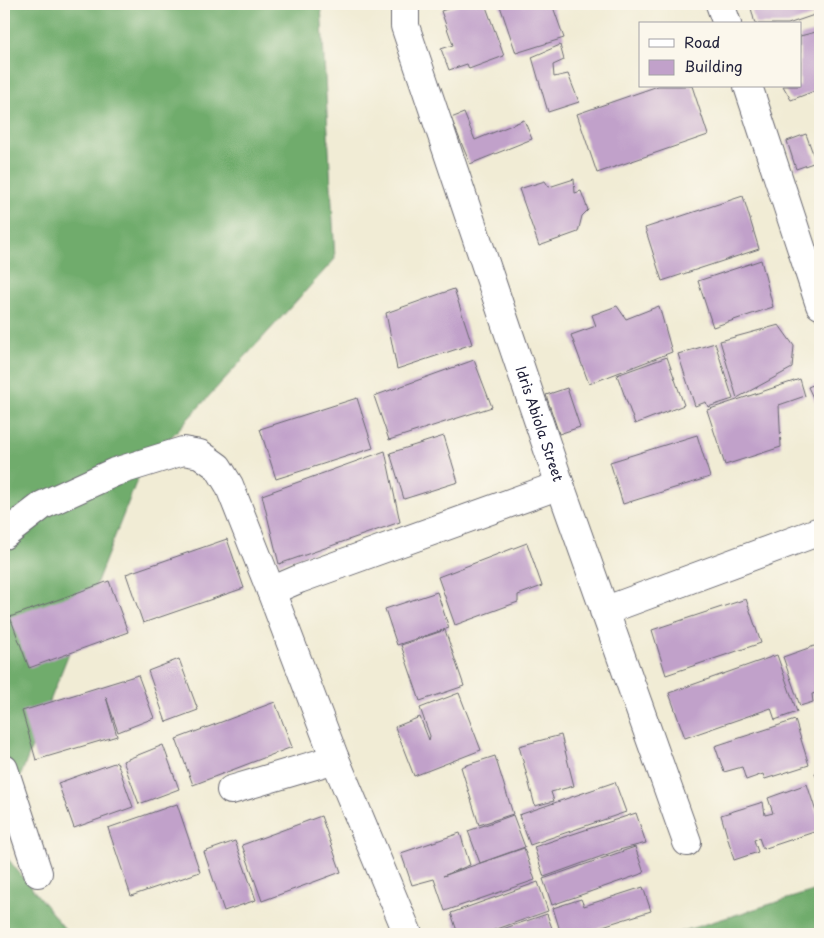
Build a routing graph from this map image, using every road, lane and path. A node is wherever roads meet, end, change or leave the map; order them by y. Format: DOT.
graph roads {
  1 [pos="406,4"];
  2 [pos="720,4"];
  3 [pos="726,22"];
  4 [pos="749,88"];
  5 [pos="820,305"];
  6 [pos="560,485"];
  7 [pos="820,531"];
  8 [pos="4,535"];
  9 [pos="271,591"];
  10 [pos="604,611"];
  11 [pos="335,760"];
  12 [pos="4,769"];
  13 [pos="231,790"];
  14 [pos="687,842"];
  15 [pos="38,873"];
  16 [pos="408,934"];
  1 -- 6 [label="street, Idris Abiola Street"];
  2 -- 3 [label="street"];
  4 -- 5 [label="street"];
  6 -- 9 [label="street"];
  6 -- 10 [label="street, Idris Abiola Street"];
  7 -- 10 [label="street"];
  8 -- 9 [label="street"];
  9 -- 11 [label="street"];
  10 -- 14 [label="street, Idris Abiola Street"];
  11 -- 13 [label="street"];
  11 -- 16 [label="street"];
  12 -- 15 [label="street"];
}
